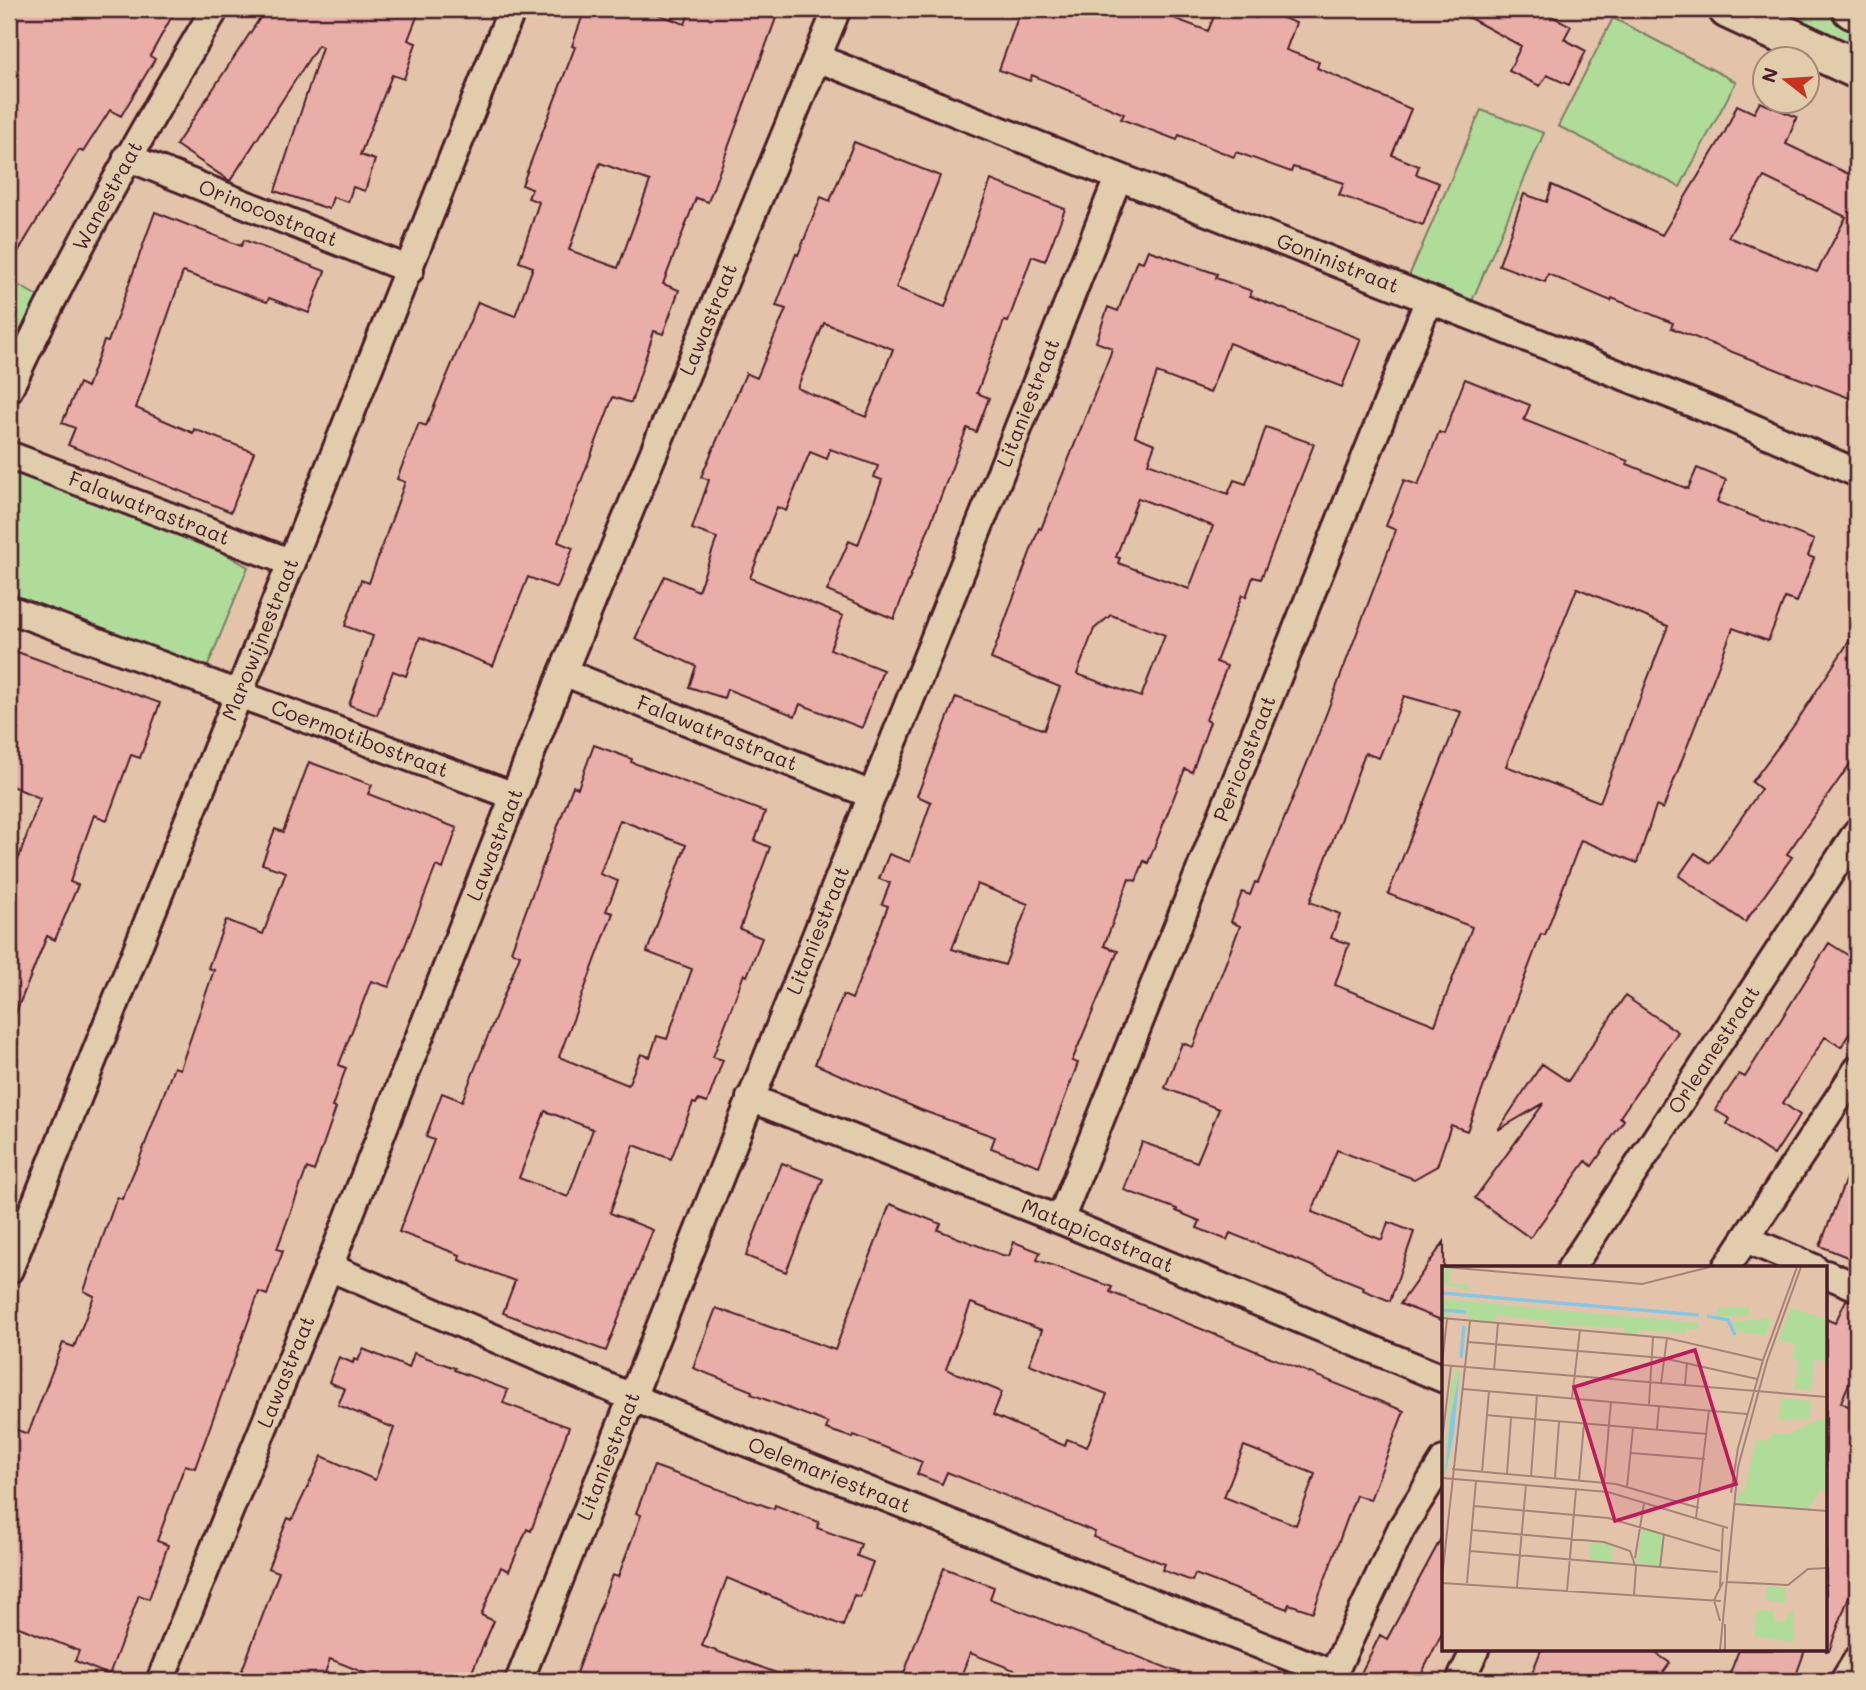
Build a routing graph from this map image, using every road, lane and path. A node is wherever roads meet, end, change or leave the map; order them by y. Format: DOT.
graph roads {
  1 [pos="215,9"];
  2 [pos="512,9"];
  3 [pos="837,9"];
  4 [pos="1728,9"];
  5 [pos="1852,9"];
  6 [pos="1857,11"];
  7 [pos="817,58"];
  8 [pos="1857,69"];
  9 [pos="127,157"];
  10 [pos="1118,178"];
  11 [pos="410,270"];
  12 [pos="1429,299"];
  13 [pos="9,389"];
  14 [pos="9,455"];
  15 [pos="1857,473"];
  16 [pos="292,563"];
  17 [pos="9,609"];
  18 [pos="563,672"];
  19 [pos="238,693"];
  20 [pos="872,795"];
  21 [pos="514,796"];
  22 [pos="1857,832"];
  23 [pos="1857,1070"];
  24 [pos="750,1098"];
  25 [pos="1060,1220"];
  26 [pos="1746,1239"];
  27 [pos="1572,1266"];
  28 [pos="1727,1266"];
  29 [pos="1809,1266"];
  30 [pos="329,1267"];
  31 [pos="9,1270"];
  32 [pos="1828,1275"];
  33 [pos="1857,1287"];
  34 [pos="1442,1378"];
  35 [pos="631,1397"];
  36 [pos="1442,1463"];
  37 [pos="1474,1652"];
  38 [pos="1857,1660"];
  39 [pos="1332,1678"];
  40 [pos="160,1681"];
  41 [pos="519,1681"];
  42 [pos="1460,1681"];
  43 [pos="1844,1681"];
  1 -- 9 [label="street, Wanestraat"];
  2 -- 11 [label="street, Marowijnestraat"];
  3 -- 7 [label="street, Lawastraat"];
  4 -- 8 [label="main road"];
  5 -- 6 [label="main road"];
  7 -- 10 [label="street, Goninistraat"];
  7 -- 18 [label="street, Lawastraat"];
  9 -- 11 [label="street, Orinocostraat"];
  9 -- 13 [label="street, Wanestraat"];
  10 -- 12 [label="street, Goninistraat"];
  10 -- 20 [label="street, Litaniestraat"];
  11 -- 16 [label="street, Marowijnestraat"];
  12 -- 15 [label="street, Goninistraat"];
  12 -- 25 [label="street, Pericastraat"];
  14 -- 16 [label="street, Falawatrastraat"];
  16 -- 19 [label="street, Marowijnestraat"];
  17 -- 19 [label="street, Coermotibostraat"];
  18 -- 20 [label="street, Falawatrastraat"];
  18 -- 21 [label="street, Lawastraat"];
  19 -- 21 [label="street, Coermotibostraat"];
  19 -- 31 [label="street, Marowijnestraat"];
  20 -- 24 [label="street, Litaniestraat"];
  21 -- 30 [label="street, Lawastraat"];
  22 -- 27 [label="street, Orleanestraat"];
  23 -- 26 [label="street"];
  24 -- 25 [label="street, Matapicastraat"];
  24 -- 35 [label="street, Litaniestraat"];
  25 -- 34 [label="street, Matapicastraat"];
  26 -- 28 [label="street"];
  26 -- 29 [label="street"];
  30 -- 35 [label="street, Oelemariestraat"];
  30 -- 40 [label="street, Lawastraat"];
  32 -- 33 [label="street"];
  35 -- 39 [label="street, Oelemariestraat"];
  35 -- 41 [label="street, Litaniestraat"];
  36 -- 39 [label="street"];
  37 -- 42 [label="street"];
  38 -- 43 [label="street"];
}
